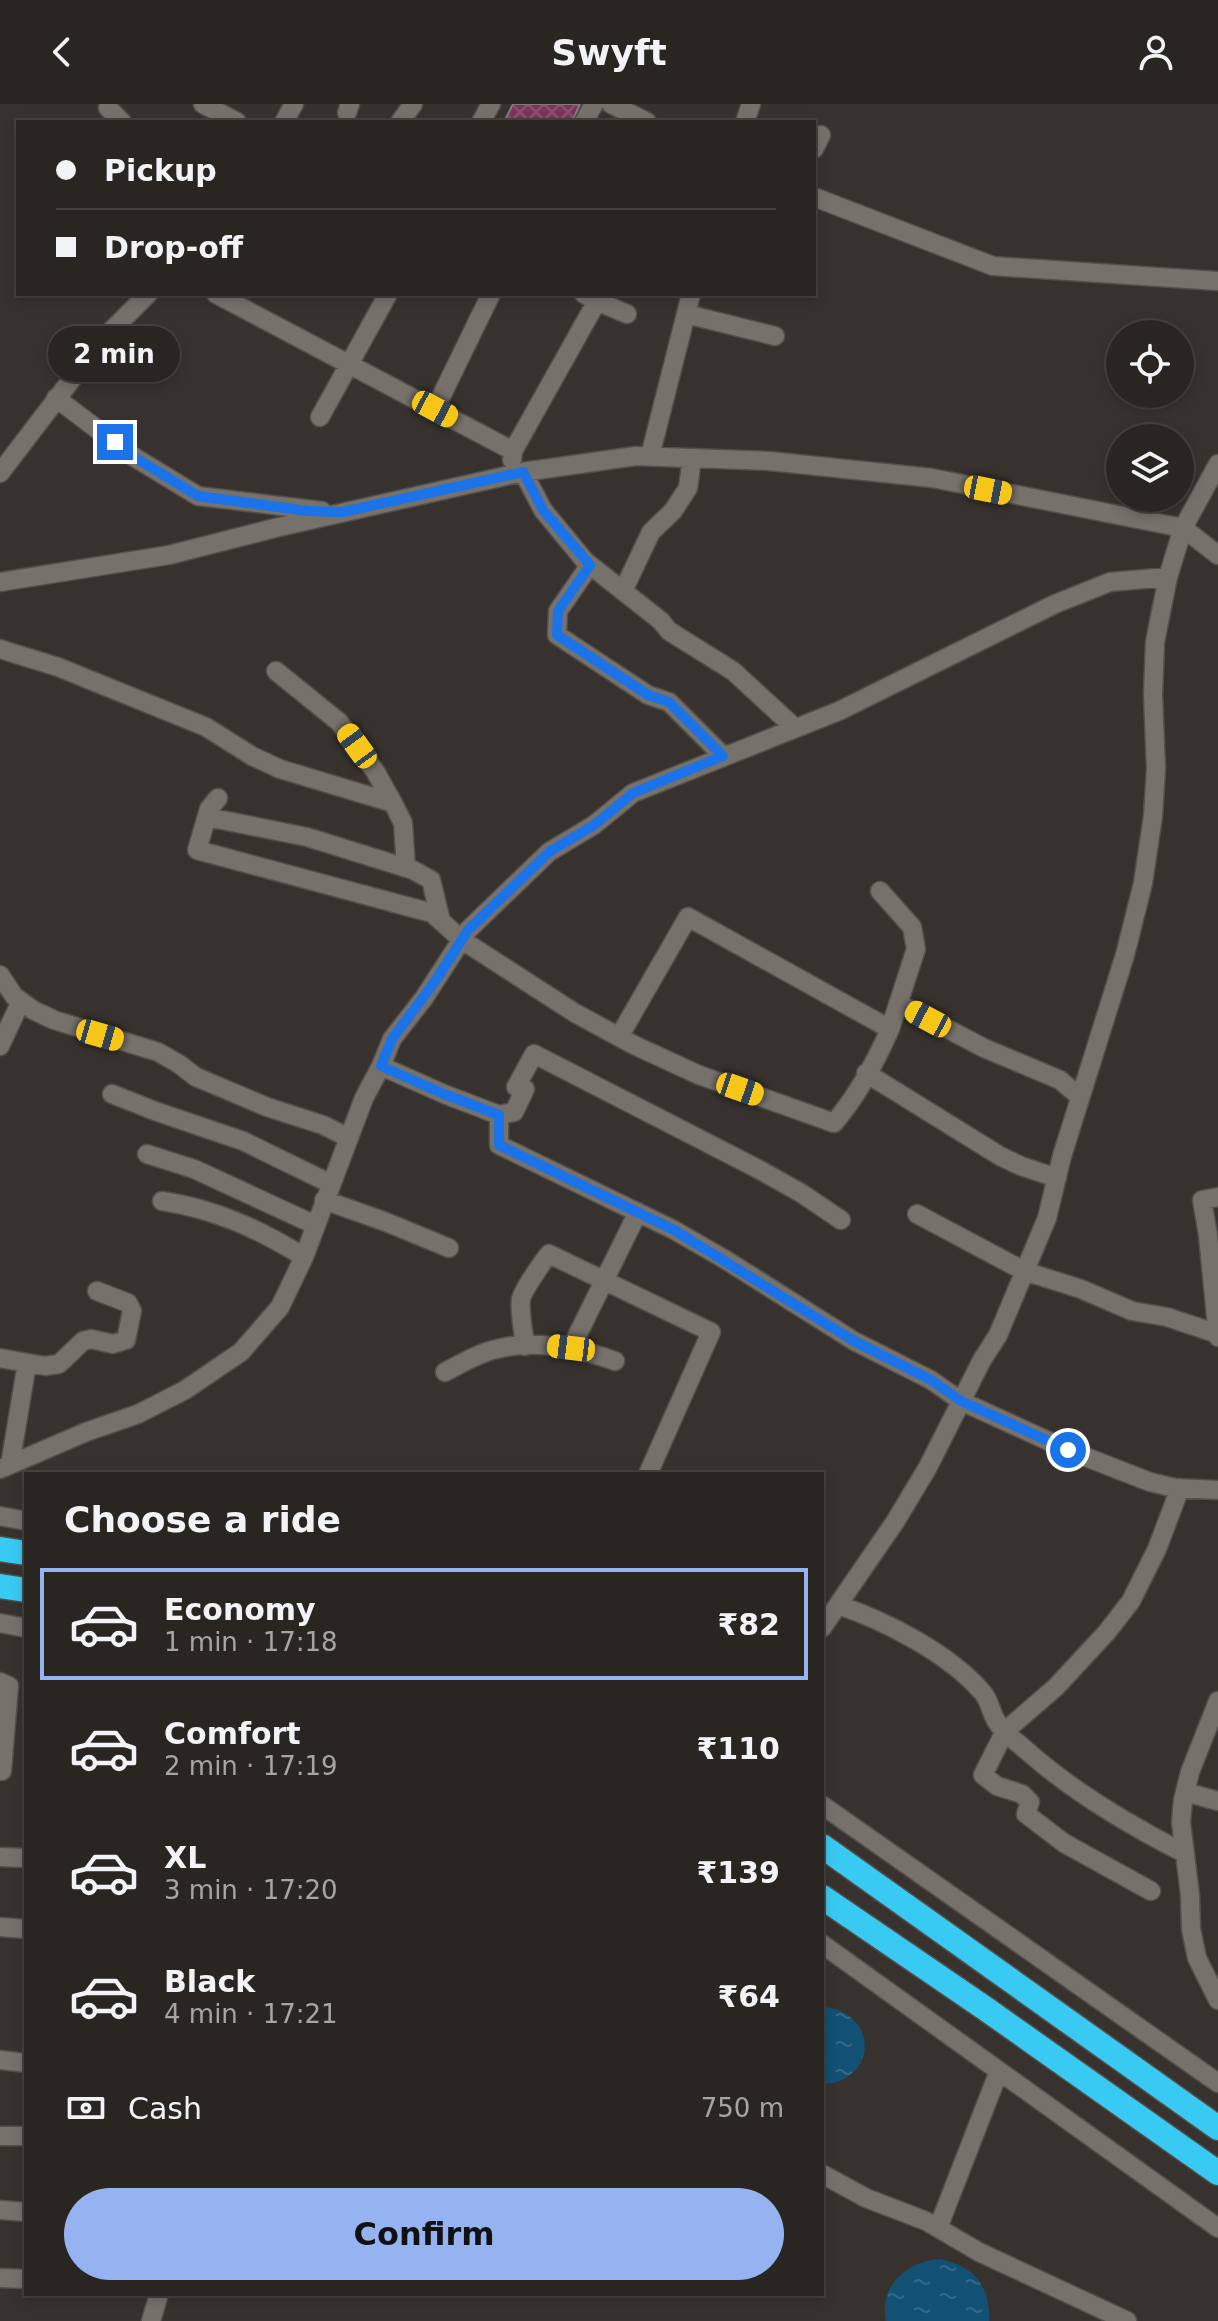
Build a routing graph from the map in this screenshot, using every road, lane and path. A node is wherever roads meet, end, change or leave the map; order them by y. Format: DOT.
graph roads {
  1 [pos="203,104"];
  2 [pos="611,104"];
  3 [pos="108,108"];
  4 [pos="120,120"];
  5 [pos="233,120"];
  6 [pos="643,120"];
  7 [pos="816,198"];
  8 [pos="1218,281"];
  9 [pos="146,296"];
  10 [pos="220,296"];
  11 [pos="387,296"];
  12 [pos="490,296"];
  13 [pos="690,296"];
  14 [pos="591,298"];
  15 [pos="627,314"];
  16 [pos="686,314"];
  17 [pos="775,336"];
  18 [pos="349,364"];
  19 [pos="56,398"];
  20 [pos="435,409"];
  21 [pos="320,417"];
  22 [pos="513,451"];
  23 [pos="650,456"];
  24 [pos="692,458"];
  25 [pos="1218,464"];
  26 [pos="0,473"];
  27 [pos="517,473"];
  28 [pos="343,512"];
  29 [pos="1183,528"];
  30 [pos="1218,555"];
  31 [pos="590,565"];
  32 [pos="1168,577"];
  33 [pos="0,582"];
  34 [pos="623,591"];
  35 [pos="0,649"];
  36 [pos="276,671"];
  37 [pos="795,728"];
  38 [pos="723,756"];
  39 [pos="218,798"];
  40 [pos="393,803"];
  41 [pos="207,817"];
  42 [pos="406,868"];
  43 [pos="880,891"];
  44 [pos="441,921"];
  45 [pos="462,940"];
  46 [pos="0,975"];
  47 [pos="21,1001"];
  48 [pos="900,1004"];
  49 [pos="890,1029"];
  50 [pos="619,1037"];
  51 [pos="0,1046"];
  52 [pos="381,1066"];
  53 [pos="866,1073"];
  54 [pos="112,1094"];
  55 [pos="1080,1097"];
  56 [pos="499,1115"];
  57 [pos="349,1138"];
  58 [pos="147,1154"];
  59 [pos="1057,1178"];
  60 [pos="327,1192"];
  61 [pos="1218,1197"];
  62 [pos="162,1201"];
  63 [pos="638,1212"];
  64 [pos="917,1214"];
  65 [pos="841,1220"];
  66 [pos="315,1225"];
  67 [pos="449,1248"];
  68 [pos="304,1257"];
  69 [pos="1024,1271"];
  70 [pos="604,1281"];
  71 [pos="1215,1284"];
  72 [pos="97,1291"];
  73 [pos="1218,1336"];
  74 [pos="525,1346"];
  75 [pos="571,1348"];
  76 [pos="0,1358"];
  77 [pos="615,1361"];
  78 [pos="27,1363"];
  79 [pos="445,1372"];
  80 [pos="961,1401"];
  81 [pos="5,1467"];
  82 [pos="649,1472"];
  83 [pos="1180,1488"];
  84 [pos="1218,1490"];
  85 [pos="0,1516"];
  86 [pos="24,1521"];
  87 [pos="0,1549"];
  88 [pos="24,1553"];
  89 [pos="0,1586"];
  90 [pos="24,1590"];
  91 [pos="838,1605"];
  92 [pos="0,1623"];
  93 [pos="824,1625"];
  94 [pos="24,1628"];
  95 [pos="0,1682"];
  96 [pos="1218,1701"];
  97 [pos="1005,1731"];
  98 [pos="2,1771"];
  99 [pos="1185,1792"];
  100 [pos="1218,1801"];
  101 [pos="824,1806"];
  102 [pos="824,1847"];
  103 [pos="1184,1853"];
  104 [pos="0,1857"];
  105 [pos="24,1858"];
  106 [pos="1151,1891"];
  107 [pos="824,1898"];
  108 [pos="0,1927"];
  109 [pos="24,1929"];
  110 [pos="824,1945"];
  111 [pos="1218,2000"];
  112 [pos="0,2060"];
  113 [pos="24,2063"];
  114 [pos="999,2071"];
  115 [pos="1218,2083"];
  116 [pos="1218,2128"];
  117 [pos="0,2136"];
  118 [pos="24,2136"];
  119 [pos="1218,2173"];
  120 [pos="824,2175"];
  121 [pos="0,2210"];
  122 [pos="24,2212"];
  123 [pos="938,2228"];
  124 [pos="1218,2228"];
  125 [pos="0,2278"];
  126 [pos="24,2279"];
  127 [pos="158,2296"];
  128 [pos="151,2321"];
  129 [pos="1127,2321"];
  1 -- 5 [label="street"];
  2 -- 6 [label="street"];
  3 -- 4 [label="street"];
  7 -- 8 [label="street"];
  9 -- 19 [label="street"];
  10 -- 18 [label="street"];
  11 -- 18 [label="street"];
  12 -- 20 [label="street"];
  13 -- 16 [label="street"];
  14 -- 15 [label="street"];
  14 -- 22 [label="street"];
  16 -- 17 [label="street"];
  16 -- 23 [label="street"];
  18 -- 20 [label="street"];
  18 -- 21 [label="street"];
  19 -- 26 [label="street"];
  19 -- 28 [label="street"];
  20 -- 22 [label="street"];
  22 -- 27 [label="street"];
  23 -- 24 [label="street"];
  23 -- 27 [label="street"];
  24 -- 29 [label="street"];
  24 -- 34 [label="street"];
  25 -- 29 [label="street"];
  27 -- 28 [label="street"];
  27 -- 31 [label="street"];
  28 -- 33 [label="street"];
  29 -- 30 [label="street"];
  29 -- 32 [label="street"];
  31 -- 34 [label="street"];
  31 -- 38 [label="street"];
  32 -- 37 [label="street"];
  32 -- 55 [label="street"];
  34 -- 37 [label="street"];
  35 -- 40 [label="street"];
  36 -- 40 [label="street"];
  37 -- 38 [label="street"];
  38 -- 45 [label="street"];
  39 -- 41 [label="street"];
  40 -- 42 [label="street"];
  41 -- 42 [label="street"];
  41 -- 44 [label="street"];
  42 -- 44 [label="street"];
  43 -- 48 [label="street"];
  44 -- 45 [label="street"];
  45 -- 50 [label="street"];
  45 -- 52 [label="street"];
  46 -- 47 [label="street"];
  47 -- 51 [label="street"];
  47 -- 57 [label="street"];
  48 -- 49 [label="street"];
  48 -- 55 [label="street"];
  49 -- 50 [label="street"];
  49 -- 53 [label="street"];
  50 -- 53 [label="street"];
  52 -- 56 [label="street"];
  52 -- 57 [label="street"];
  53 -- 59 [label="street"];
  54 -- 60 [label="street"];
  55 -- 59 [label="street"];
  56 -- 63 [label="street"];
  56 -- 65 [label="street"];
  57 -- 60 [label="street"];
  58 -- 66 [label="street"];
  59 -- 69 [label="street"];
  60 -- 66 [label="street"];
  60 -- 67 [label="street"];
  61 -- 71 [label="street"];
  62 -- 68 [label="street"];
  63 -- 70 [label="street"];
  63 -- 80 [label="street"];
  64 -- 69 [label="street"];
  66 -- 68 [label="street"];
  68 -- 81 [label="street"];
  69 -- 73 [label="street"];
  69 -- 80 [label="street"];
  70 -- 74 [label="street"];
  70 -- 75 [label="street"];
  70 -- 82 [label="street"];
  71 -- 73 [label="street"];
  72 -- 78 [label="street"];
  74 -- 75 [label="street"];
  74 -- 79 [label="street"];
  75 -- 77 [label="street"];
  76 -- 78 [label="street"];
  78 -- 81 [label="street"];
  80 -- 83 [label="street"];
  80 -- 91 [label="street"];
  83 -- 84 [label="street"];
  83 -- 97 [label="street"];
  85 -- 86 [label="street"];
  87 -- 88 [label="highway"];
  89 -- 90 [label="highway"];
  91 -- 93 [label="street"];
  91 -- 97 [label="street"];
  92 -- 94 [label="street"];
  95 -- 98 [label="street"];
  96 -- 99 [label="street"];
  97 -- 103 [label="street"];
  97 -- 106 [label="street"];
  99 -- 100 [label="street"];
  99 -- 103 [label="street"];
  101 -- 115 [label="street"];
  102 -- 116 [label="highway"];
  103 -- 111 [label="street"];
  104 -- 105 [label="street"];
  107 -- 119 [label="highway"];
  108 -- 109 [label="street"];
  110 -- 114 [label="street"];
  112 -- 113 [label="street"];
  114 -- 123 [label="street"];
  114 -- 124 [label="street"];
  117 -- 118 [label="street"];
  120 -- 123 [label="street"];
  121 -- 122 [label="street"];
  123 -- 129 [label="street"];
  125 -- 126 [label="street"];
  127 -- 128 [label="street"];
}
